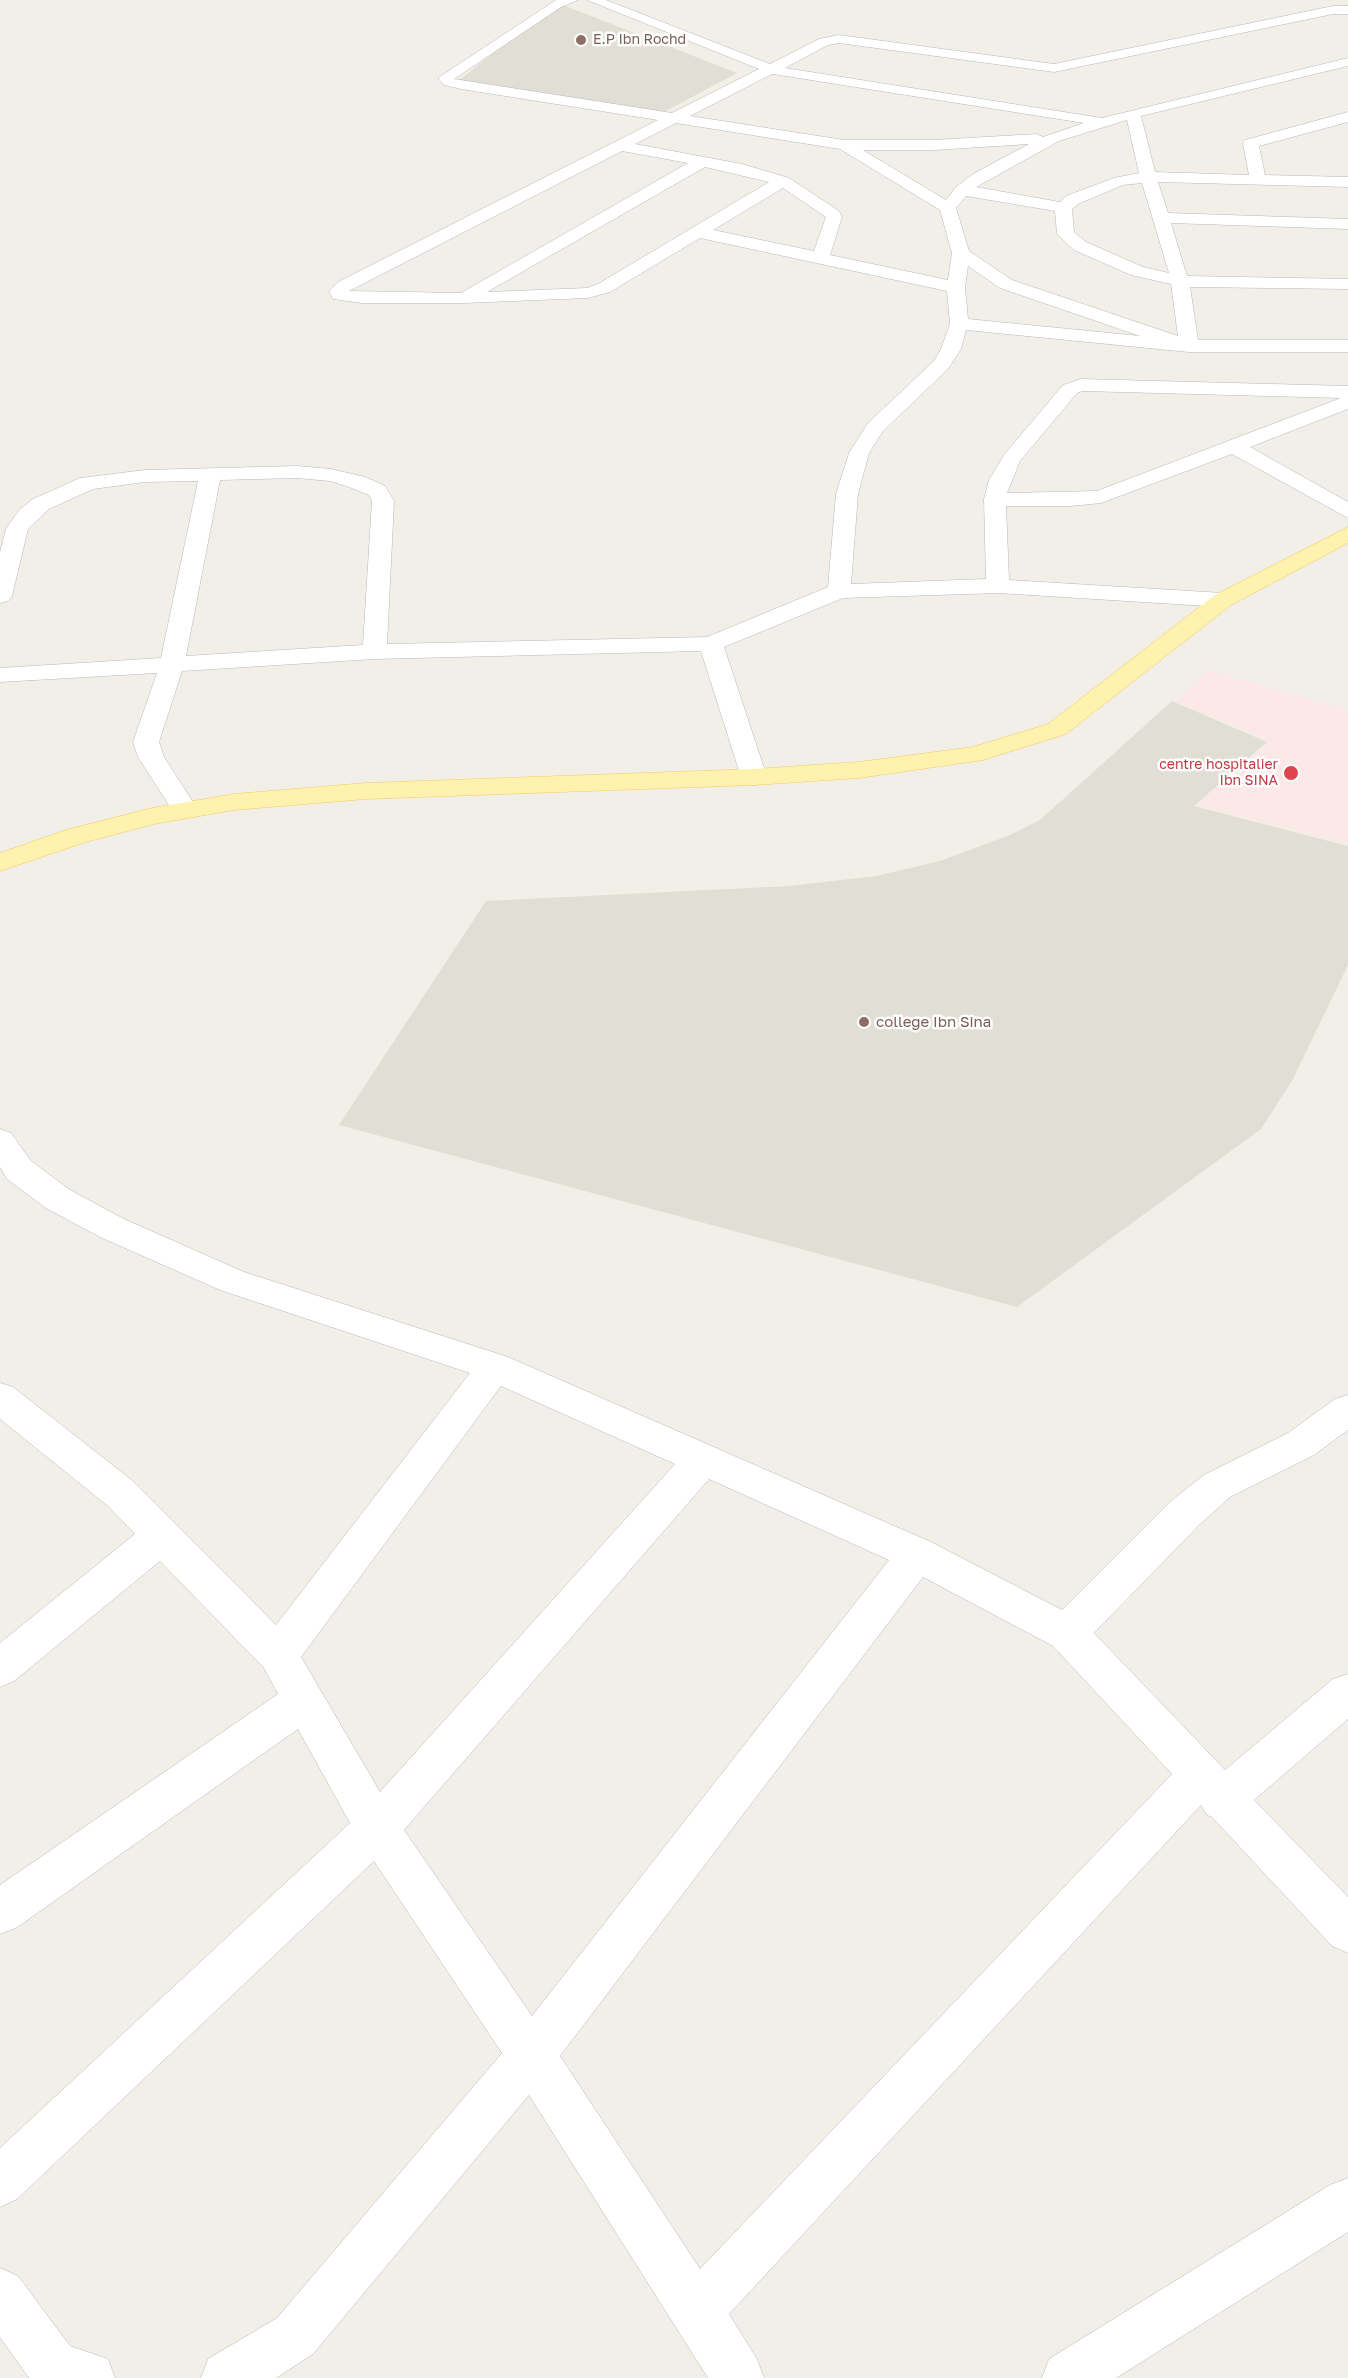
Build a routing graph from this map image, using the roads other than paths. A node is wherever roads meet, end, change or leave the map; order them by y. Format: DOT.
graph roads {
  1 [pos="571,0"];
  2 [pos="594,0"];
  3 [pos="1348,10"];
  4 [pos="1348,62"];
  5 [pos="772,70"];
  6 [pos="1133,113"];
  7 [pos="1348,117"];
  8 [pos="677,118"];
  9 [pos="1104,122"];
  10 [pos="1053,138"];
  11 [pos="844,145"];
  12 [pos="621,146"];
  13 [pos="702,162"];
  14 [pos="1148,177"];
  15 [pos="1257,180"];
  16 [pos="783,181"];
  17 [pos="1348,182"];
  18 [pos="962,190"];
  19 [pos="948,208"];
  20 [pos="1064,208"];
  21 [pos="1161,218"];
  22 [pos="1348,224"];
  23 [pos="698,232"];
  24 [pos="961,253"];
  25 [pos="820,260"];
  26 [pos="1180,280"];
  27 [pos="1348,284"];
  28 [pos="956,287"];
  29 [pos="464,298"];
  30 [pos="960,324"];
  31 [pos="1189,346"];
  32 [pos="1348,346"];
  33 [pos="1348,392"];
  34 [pos="1348,402"];
  35 [pos="1234,446"];
  36 [pos="210,475"];
  37 [pos="995,499"];
  38 [pos="1348,511"];
  39 [pos="1348,534"];
  40 [pos="998,586"];
  41 [pos="839,591"];
  42 [pos="0,596"];
  43 [pos="1223,600"];
  44 [pos="711,644"];
  45 [pos="375,652"];
  46 [pos="172,665"];
  47 [pos="73,670"];
  48 [pos="0,675"];
  49 [pos="0,696"];
  50 [pos="754,777"];
  51 [pos="185,810"];
  52 [pos="0,862"];
  53 [pos="0,1142"];
  54 [pos="495,1367"];
  55 [pos="0,1398"];
  56 [pos="1348,1410"];
  57 [pos="703,1459"];
  58 [pos="162,1536"];
  59 [pos="916,1554"];
  60 [pos="1067,1633"];
  61 [pos="278,1655"];
  62 [pos="0,1668"];
  63 [pos="1348,1693"];
  64 [pos="303,1701"];
  65 [pos="1211,1788"];
  66 [pos="377,1828"];
  67 [pos="0,1912"];
  68 [pos="1348,1930"];
  69 [pos="531,2055"];
  70 [pos="0,2182"];
  71 [pos="1348,2203"];
  72 [pos="0,2294"];
  73 [pos="697,2310"];
  74 [pos="89,2378"];
  75 [pos="227,2378"];
  76 [pos="738,2378"];
  77 [pos="1068,2378"];
  1 -- 8 [label="street"];
  2 -- 5 [label="street"];
  3 -- 5 [label="street"];
  4 -- 6 [label="street"];
  5 -- 8 [label="street"];
  5 -- 9 [label="street"];
  6 -- 9 [label="street"];
  6 -- 14 [label="street"];
  7 -- 15 [label="street"];
  8 -- 11 [label="street"];
  8 -- 12 [label="street"];
  9 -- 10 [label="street"];
  10 -- 11 [label="street"];
  10 -- 18 [label="street"];
  11 -- 19 [label="street"];
  12 -- 13 [label="street"];
  12 -- 29 [label="street"];
  13 -- 16 [label="street"];
  13 -- 29 [label="street"];
  14 -- 15 [label="street"];
  14 -- 20 [label="street"];
  14 -- 21 [label="street"];
  15 -- 17 [label="street"];
  16 -- 23 [label="street"];
  16 -- 25 [label="street"];
  18 -- 19 [label="street"];
  18 -- 20 [label="street"];
  19 -- 24 [label="street"];
  20 -- 26 [label="street"];
  21 -- 22 [label="street"];
  21 -- 26 [label="street"];
  23 -- 25 [label="street"];
  23 -- 29 [label="street"];
  24 -- 28 [label="street"];
  24 -- 31 [label="street"];
  25 -- 28 [label="street"];
  26 -- 27 [label="street"];
  26 -- 31 [label="street"];
  28 -- 30 [label="street"];
  30 -- 31 [label="street"];
  30 -- 41 [label="street"];
  31 -- 32 [label="street"];
  33 -- 37 [label="street"];
  34 -- 35 [label="street"];
  35 -- 37 [label="street"];
  35 -- 38 [label="street"];
  36 -- 42 [label="street"];
  36 -- 45 [label="street"];
  36 -- 46 [label="street"];
  37 -- 40 [label="street"];
  39 -- 43 [label="main road"];
  40 -- 41 [label="street"];
  40 -- 43 [label="street"];
  41 -- 44 [label="street"];
  43 -- 50 [label="main road"];
  44 -- 45 [label="street"];
  44 -- 50 [label="street"];
  45 -- 46 [label="street"];
  46 -- 47 [label="street"];
  46 -- 51 [label="street"];
  47 -- 48 [label="street"];
  47 -- 49 [label="street"];
  50 -- 51 [label="main road"];
  51 -- 52 [label="main road"];
  53 -- 54 [label="street"];
  54 -- 57 [label="street"];
  54 -- 61 [label="street"];
  55 -- 58 [label="street"];
  56 -- 60 [label="street"];
  57 -- 59 [label="street"];
  57 -- 66 [label="street"];
  58 -- 61 [label="street"];
  58 -- 62 [label="street"];
  59 -- 60 [label="street"];
  59 -- 69 [label="street"];
  60 -- 65 [label="street"];
  61 -- 64 [label="street"];
  63 -- 65 [label="street"];
  64 -- 66 [label="street"];
  64 -- 67 [label="street"];
  65 -- 68 [label="street"];
  65 -- 73 [label="street"];
  66 -- 69 [label="street"];
  66 -- 70 [label="street"];
  69 -- 73 [label="street"];
  69 -- 75 [label="street"];
  71 -- 77 [label="street"];
  72 -- 74 [label="street"];
  73 -- 76 [label="street"];
}
